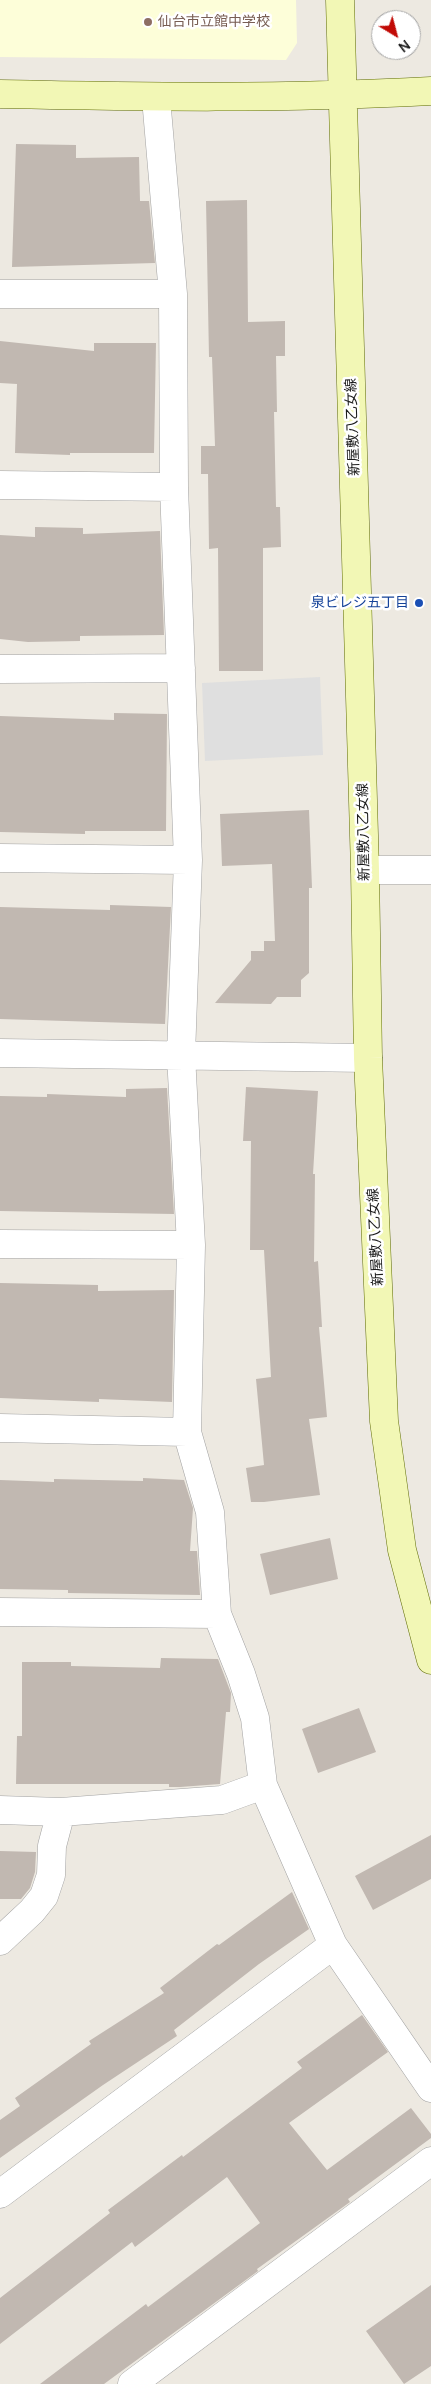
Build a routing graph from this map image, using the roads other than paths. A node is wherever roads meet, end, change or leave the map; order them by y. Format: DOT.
graph roads {
  1 [pos="340,0"];
  2 [pos="431,91"];
  3 [pos="0,94"];
  4 [pos="344,96"];
  5 [pos="156,98"];
  6 [pos="0,294"];
  7 [pos="172,294"];
  8 [pos="0,485"];
  9 [pos="174,487"];
  10 [pos="181,668"];
  11 [pos="0,669"];
  12 [pos="0,858"];
  13 [pos="188,860"];
  14 [pos="365,870"];
  15 [pos="431,870"];
  16 [pos="0,1053"];
  17 [pos="181,1054"];
  18 [pos="368,1058"];
  19 [pos="0,1244"];
  20 [pos="191,1245"];
  21 [pos="0,1428"];
  22 [pos="187,1432"];
  23 [pos="0,1612"];
  24 [pos="217,1614"];
  25 [pos="431,1660"];
  26 [pos="263,1785"];
  27 [pos="0,1810"];
  28 [pos="61,1812"];
  29 [pos="0,1941"];
  30 [pos="333,1945"];
  31 [pos="431,2088"];
  32 [pos="431,2161"];
  33 [pos="0,2194"];
  34 [pos="132,2384"];
  1 -- 4 [label="street, 新屋敷八乙女線"];
  2 -- 4 [label="street"];
  3 -- 5 [label="street"];
  4 -- 5 [label="street"];
  4 -- 14 [label="street, 新屋敷八乙女線"];
  5 -- 7 [label="street"];
  6 -- 7 [label="street"];
  7 -- 9 [label="street"];
  8 -- 9 [label="street"];
  9 -- 10 [label="street"];
  10 -- 11 [label="street"];
  10 -- 13 [label="street"];
  12 -- 13 [label="street"];
  13 -- 17 [label="street"];
  14 -- 15 [label="street"];
  14 -- 18 [label="street, 新屋敷八乙女線"];
  16 -- 17 [label="street"];
  17 -- 18 [label="street"];
  17 -- 20 [label="street"];
  18 -- 25 [label="street, 新屋敷八乙女線"];
  19 -- 20 [label="street"];
  20 -- 22 [label="street"];
  21 -- 22 [label="street"];
  22 -- 24 [label="street"];
  23 -- 24 [label="street"];
  24 -- 26 [label="street"];
  26 -- 28 [label="street"];
  26 -- 30 [label="street"];
  27 -- 28 [label="street"];
  28 -- 29 [label="street"];
  30 -- 31 [label="street"];
  30 -- 33 [label="street"];
  32 -- 34 [label="street"];
}
